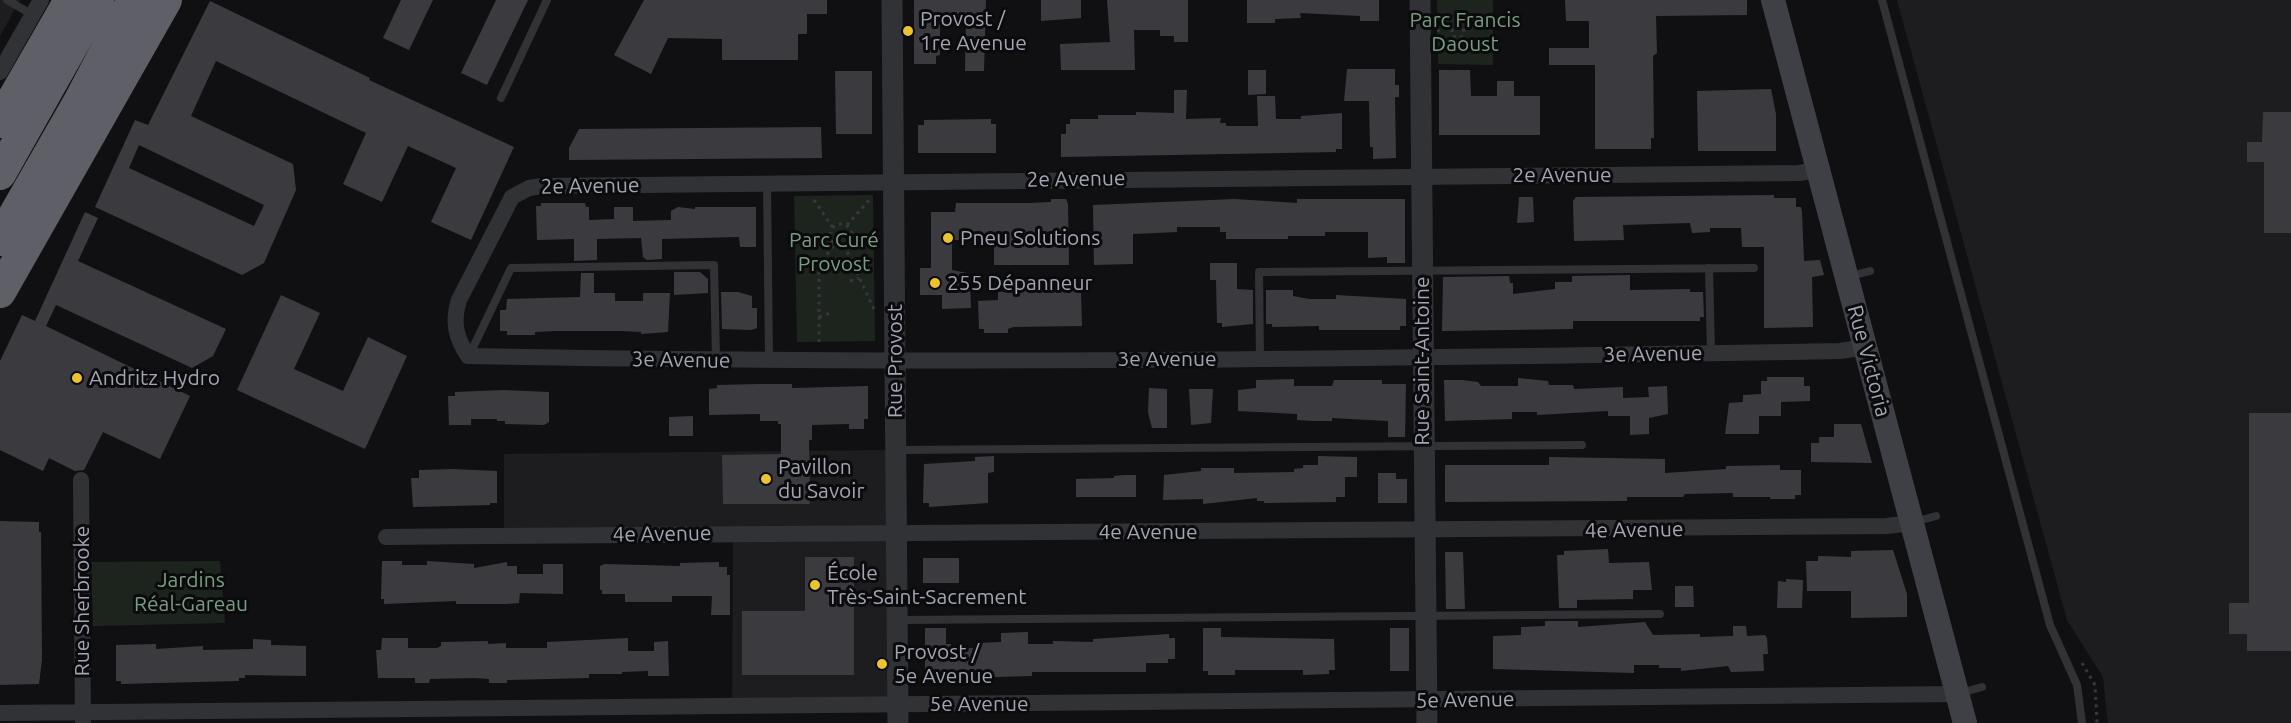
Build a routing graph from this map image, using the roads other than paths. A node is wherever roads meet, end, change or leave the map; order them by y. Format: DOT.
graph roads {
  1 [pos="7,0"];
  2 [pos="70,0"];
  3 [pos="98,0"];
  4 [pos="133,0"];
  5 [pos="166,0"];
  6 [pos="547,0"];
  7 [pos="892,0"];
  8 [pos="1420,0"];
  9 [pos="1882,0"];
  10 [pos="1778,4"];
  11 [pos="37,7"];
  12 [pos="0,72"];
  13 [pos="501,98"];
  14 [pos="0,122"];
  15 [pos="1818,170"];
  16 [pos="0,174"];
  17 [pos="1423,176"];
  18 [pos="894,181"];
  19 [pos="767,183"];
  20 [pos="0,240"];
  21 [pos="1709,268"];
  22 [pos="1754,268"];
  23 [pos="1422,271"];
  24 [pos="0,292"];
  25 [pos="1866,347"];
  26 [pos="1711,353"];
  27 [pos="468,356"];
  28 [pos="1260,358"];
  29 [pos="1421,358"];
  30 [pos="895,359"];
  31 [pos="769,360"];
  32 [pos="716,361"];
  33 [pos="1422,445"];
  34 [pos="1582,445"];
  35 [pos="896,450"];
  36 [pos="81,480"];
  37 [pos="1936,516"];
  38 [pos="1911,523"];
  39 [pos="897,532"];
  40 [pos="1424,533"];
  41 [pos="386,537"];
  42 [pos="1660,614"];
  43 [pos="1425,616"];
  44 [pos="897,620"];
  45 [pos="1982,687"];
  46 [pos="1957,694"];
  47 [pos="1426,700"];
  48 [pos="0,713"];
  49 [pos="898,714"];
  50 [pos="82,717"];
  51 [pos="1426,723"];
  52 [pos="1965,723"];
  53 [pos="2082,723"];
  1 -- 11 [label="lane"];
  2 -- 14 [label="highway"];
  3 -- 16 [label="highway"];
  4 -- 20 [label="highway"];
  5 -- 24 [label="highway"];
  6 -- 13 [label="lane"];
  7 -- 18 [label="street, Rue Provost"];
  8 -- 17 [label="street, Rue Saint-Antoine"];
  9 -- 53 [label="lane"];
  10 -- 15 [label="main road, Rue Victoria"];
  11 -- 12 [label="street"];
  15 -- 17 [label="street, 2e Avenue"];
  15 -- 25 [label="main road, Rue Victoria"];
  17 -- 18 [label="street, 2e Avenue"];
  17 -- 23 [label="street, Rue Saint-Antoine"];
  18 -- 19 [label="street, 2e Avenue"];
  18 -- 30 [label="street, Rue Provost"];
  19 -- 27 [label="street, 2e Avenue"];
  19 -- 31 [label="lane"];
  21 -- 22 [label="lane"];
  21 -- 23 [label="lane"];
  21 -- 26 [label="lane"];
  23 -- 28 [label="lane"];
  23 -- 29 [label="street, Rue Saint-Antoine"];
  25 -- 26 [label="street, 3e Avenue"];
  25 -- 38 [label="main road, Rue Victoria"];
  26 -- 29 [label="street, 3e Avenue"];
  27 -- 32 [label="street, 3e Avenue"];
  27 -- 32 [label="lane"];
  28 -- 29 [label="street, 3e Avenue"];
  28 -- 30 [label="street, 3e Avenue"];
  29 -- 33 [label="street, Rue Saint-Antoine"];
  30 -- 31 [label="street, 3e Avenue"];
  30 -- 35 [label="street, Rue Provost"];
  31 -- 32 [label="street, 3e Avenue"];
  33 -- 34 [label="lane"];
  33 -- 35 [label="lane"];
  33 -- 40 [label="street, Rue Saint-Antoine"];
  35 -- 39 [label="street, Rue Provost"];
  36 -- 50 [label="street, Rue Sherbrooke"];
  37 -- 38 [label="lane"];
  38 -- 40 [label="street, 4e Avenue"];
  38 -- 46 [label="main road, Rue Victoria"];
  39 -- 40 [label="street, 4e Avenue"];
  39 -- 41 [label="street, 4e Avenue"];
  39 -- 44 [label="street, Rue Provost"];
  40 -- 43 [label="street, Rue Saint-Antoine"];
  42 -- 43 [label="lane"];
  43 -- 44 [label="lane"];
  43 -- 47 [label="street, Rue Saint-Antoine"];
  44 -- 49 [label="street, Rue Provost"];
  45 -- 46 [label="lane"];
  46 -- 47 [label="street, 5e Avenue"];
  46 -- 52 [label="main road, Rue Victoria"];
  47 -- 49 [label="street, 5e Avenue"];
  47 -- 51 [label="street, Rue Saint-Antoine"];
  48 -- 50 [label="street, 5e Avenue"];
  49 -- 50 [label="street, 5e Avenue"];
}
